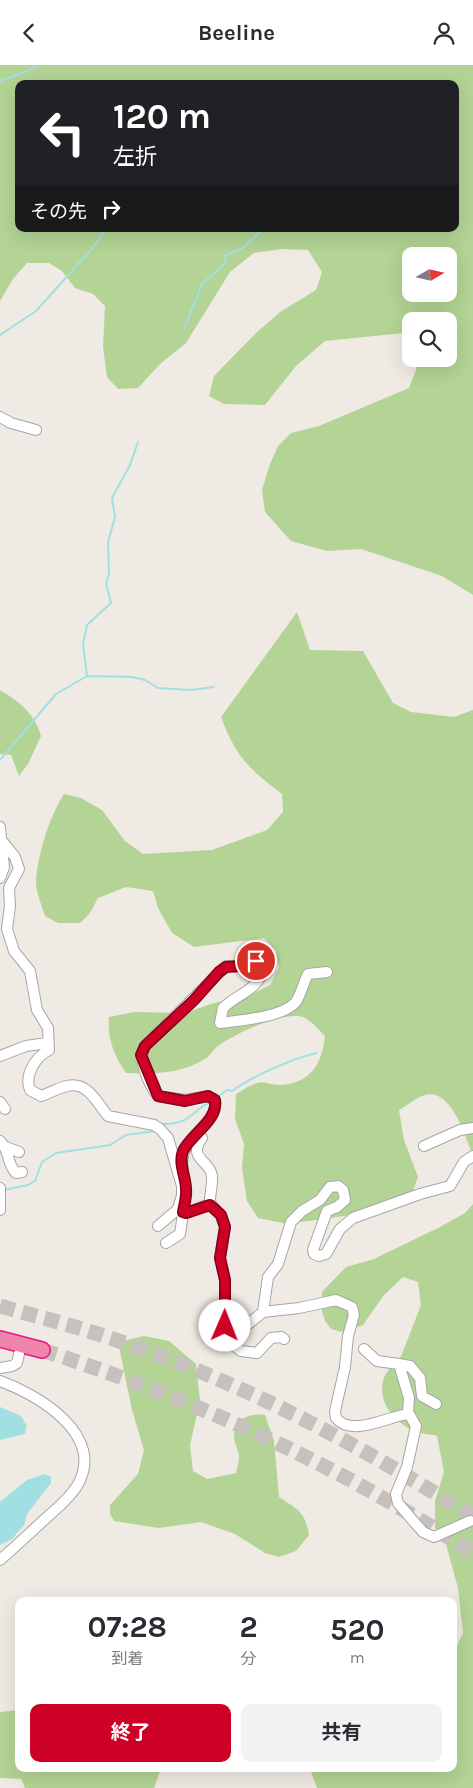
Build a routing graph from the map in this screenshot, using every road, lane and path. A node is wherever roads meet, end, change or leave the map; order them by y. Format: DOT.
graph roads {
  1 [pos="0,417"];
  2 [pos="36,430"];
  3 [pos="0,827"];
  4 [pos="3,842"];
  5 [pos="0,878"];
  6 [pos="326,972"];
  7 [pos="47,1043"];
  8 [pos="0,1056"];
  9 [pos="473,1128"];
  10 [pos="202,1138"];
  11 [pos="3,1144"];
  12 [pos="424,1146"];
  13 [pos="19,1152"];
  14 [pos="473,1157"];
  15 [pos="0,1169"];
  16 [pos="0,1189"];
  17 [pos="210,1205"];
  18 [pos="0,1210"];
  19 [pos="181,1211"];
  20 [pos="158,1226"];
  21 [pos="166,1243"];
  22 [pos="263,1312"];
  23 [pos="225,1334"];
  24 [pos="0,1339"];
  25 [pos="284,1339"];
  26 [pos="364,1349"];
  27 [pos="42,1350"];
  28 [pos="19,1354"];
  29 [pos="398,1364"];
  30 [pos="0,1368"];
  31 [pos="0,1381"];
  32 [pos="436,1404"];
  33 [pos="408,1413"];
  34 [pos="470,1521"];
  35 [pos="0,1561"];
  1 -- 2 [label="street"];
  3 -- 4 [label="street"];
  4 -- 5 [label="street"];
  4 -- 7 [label="street"];
  6 -- 19 [label="street"];
  7 -- 8 [label="street"];
  7 -- 19 [label="street"];
  9 -- 12 [label="street"];
  10 -- 17 [label="street"];
  11 -- 13 [label="street"];
  11 -- 15 [label="street"];
  14 -- 22 [label="street"];
  16 -- 18 [label="street"];
  17 -- 19 [label="street"];
  17 -- 23 [label="street"];
  19 -- 20 [label="street"];
  19 -- 21 [label="street"];
  22 -- 23 [label="street"];
  22 -- 33 [label="street"];
  23 -- 25 [label="street"];
  24 -- 27 [label="highway"];
  26 -- 29 [label="street"];
  28 -- 30 [label="street"];
  29 -- 32 [label="street"];
  29 -- 33 [label="street"];
  31 -- 35 [label="street"];
  33 -- 34 [label="street"];
}
